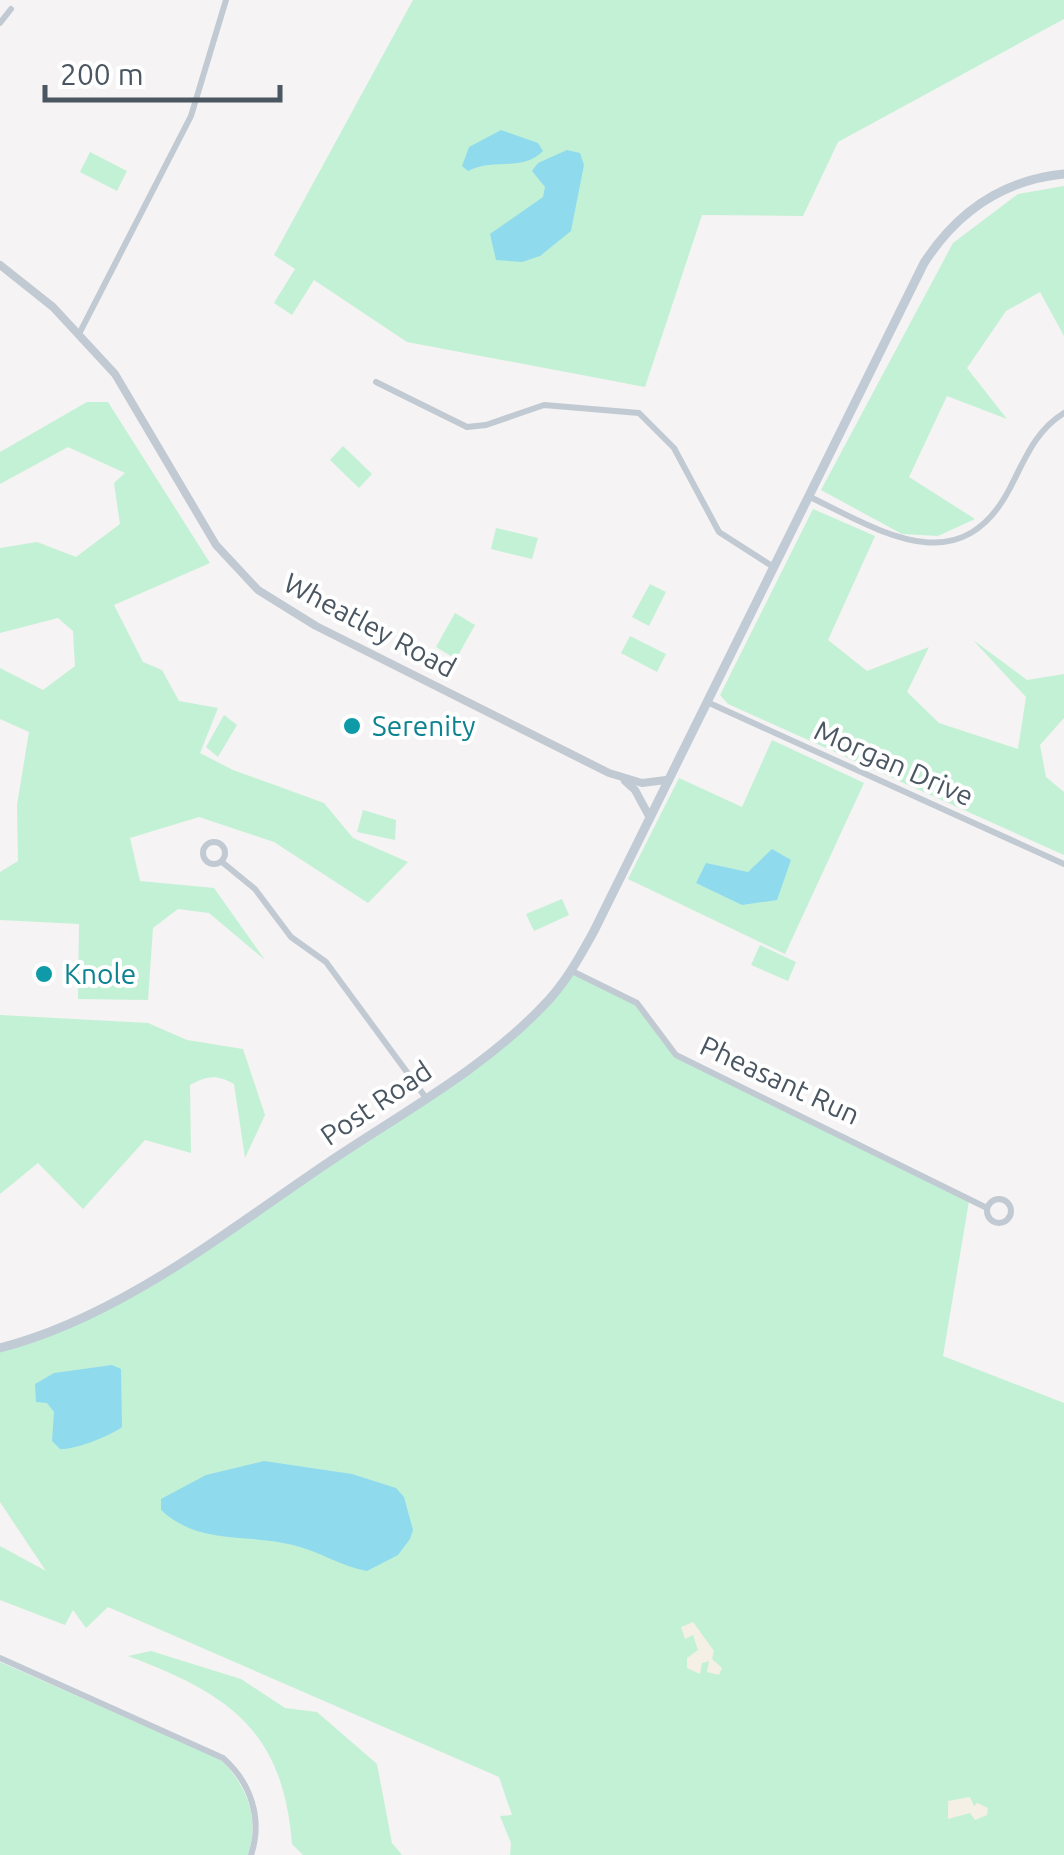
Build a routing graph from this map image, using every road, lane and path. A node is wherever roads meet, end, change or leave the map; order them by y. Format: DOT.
graph roads {
  1 [pos="226,0"];
  2 [pos="10,9"];
  3 [pos="0,23"];
  4 [pos="1064,174"];
  5 [pos="0,265"];
  6 [pos="79,334"];
  7 [pos="376,382"];
  8 [pos="1064,413"];
  9 [pos="807,495"];
  10 [pos="772,566"];
  11 [pos="707,702"];
  12 [pos="622,778"];
  13 [pos="666,780"];
  14 [pos="648,816"];
  15 [pos="222,862"];
  16 [pos="1064,864"];
  17 [pos="572,971"];
  18 [pos="426,1098"];
  19 [pos="987,1208"];
  20 [pos="0,1348"];
  21 [pos="0,1658"];
  22 [pos="251,1855"];
  1 -- 6 [label="street"];
  2 -- 3 [label="street"];
  4 -- 9 [label="main road"];
  5 -- 6 [label="street, Wheatley Road"];
  6 -- 12 [label="street, Wheatley Road"];
  7 -- 10 [label="street"];
  8 -- 9 [label="street"];
  9 -- 10 [label="main road"];
  10 -- 11 [label="main road"];
  11 -- 13 [label="main road"];
  11 -- 16 [label="street, Morgan Drive"];
  12 -- 13 [label="street, Wheatley Road"];
  12 -- 14 [label="street, Wheatley Road"];
  13 -- 14 [label="main road, Post Road"];
  14 -- 17 [label="main road, Post Road"];
  15 -- 18 [label="street"];
  17 -- 18 [label="main road, Post Road"];
  17 -- 19 [label="street, Pheasant Run"];
  18 -- 20 [label="main road, Post Road"];
  21 -- 22 [label="street"];
}
